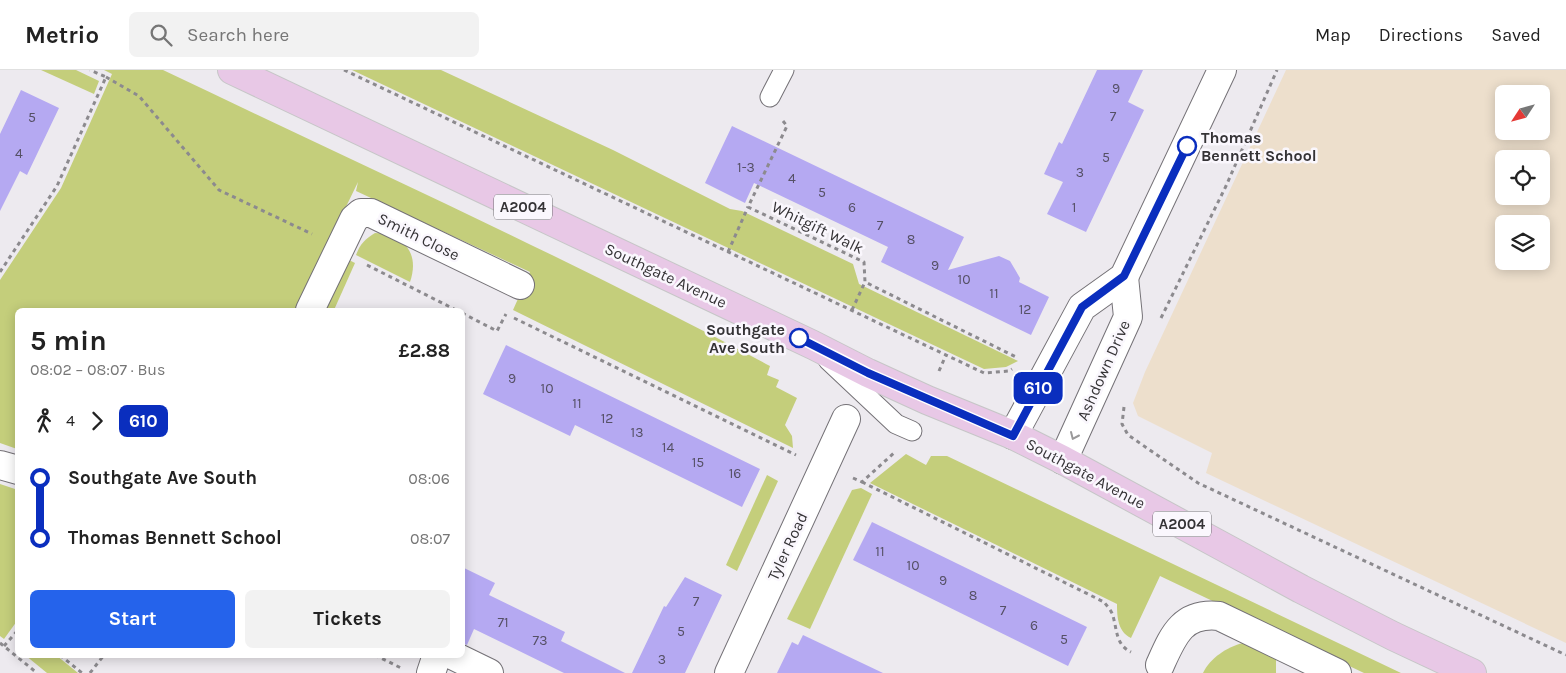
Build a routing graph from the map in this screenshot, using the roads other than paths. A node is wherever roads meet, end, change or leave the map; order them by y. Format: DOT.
graph roads {
  1 [pos="232,70"];
  2 [pos="784,70"];
  3 [pos="1222,70"];
  4 [pos="770,97"];
  5 [pos="1124,276"];
  6 [pos="520,285"];
  7 [pos="311,308"];
  8 [pos="864,382"];
  9 [pos="846,419"];
  10 [pos="912,431"];
  11 [pos="1013,436"];
  12 [pos="1063,460"];
  13 [pos="0,465"];
  14 [pos="15,469"];
  15 [pos="435,658"];
  16 [pos="458,658"];
  17 [pos="1160,665"];
  18 [pos="1301,665"];
  19 [pos="420,672"];
  20 [pos="489,673"];
  21 [pos="729,673"];
  22 [pos="1336,673"];
  23 [pos="1472,673"];
  1 -- 8 [label="main road, Southgate Avenue / A2004"];
  2 -- 4 [label="lane"];
  3 -- 5 [label="street"];
  5 -- 11 [label="street"];
  5 -- 12 [label="street, Ashdown Drive, one-way"];
  6 -- 7 [label="street, Smith Close"];
  8 -- 9 [label="lane"];
  8 -- 10 [label="lane"];
  8 -- 11 [label="main road, Southgate Avenue / A2004"];
  9 -- 21 [label="street, Tyler Road"];
  11 -- 12 [label="main road, Southgate Avenue / A2004"];
  12 -- 23 [label="main road, Southgate Avenue / A2004"];
  13 -- 14 [label="street"];
  15 -- 19 [label="street"];
  16 -- 20 [label="street"];
  17 -- 18 [label="street"];
  18 -- 22 [label="street"];
}
